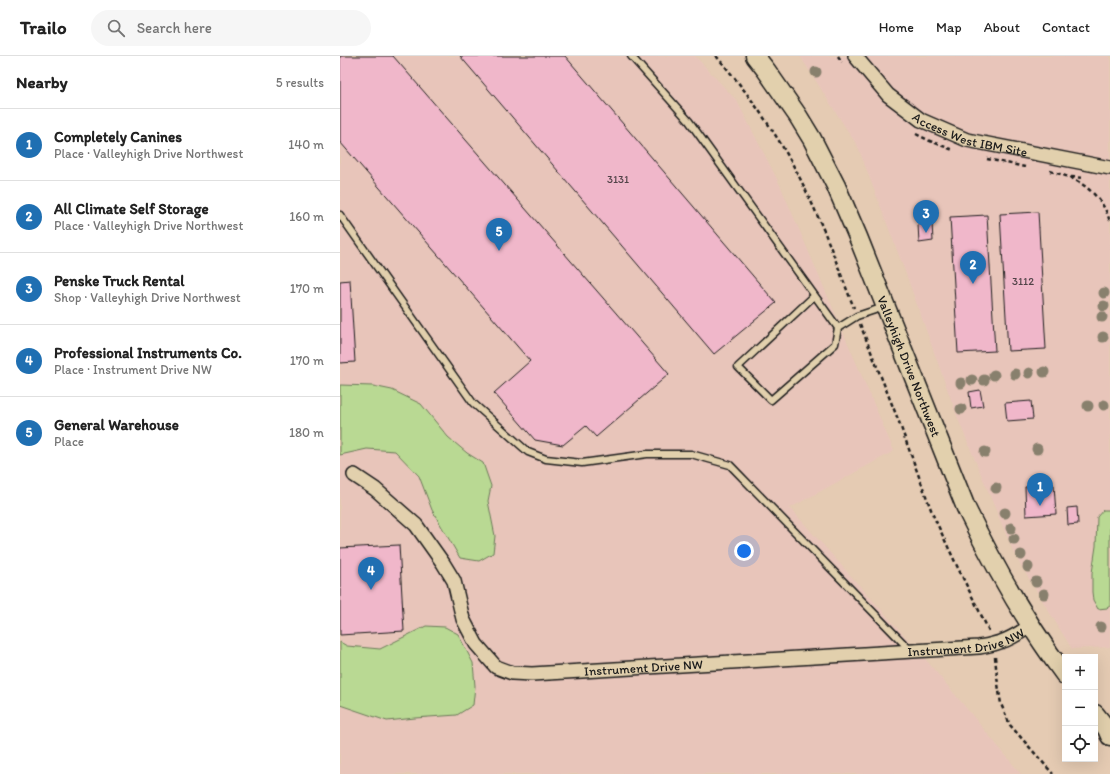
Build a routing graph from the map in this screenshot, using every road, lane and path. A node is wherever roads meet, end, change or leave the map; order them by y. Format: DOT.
graph roads {
  1 [pos="631,56"];
  2 [pos="716,56"];
  3 [pos="755,56"];
  4 [pos="855,56"];
  5 [pos="1110,168"];
  6 [pos="1099,200"];
  7 [pos="340,215"];
  8 [pos="1110,224"];
  9 [pos="814,296"];
  10 [pos="886,307"];
  11 [pos="857,316"];
  12 [pos="838,328"];
  13 [pos="354,475"];
  14 [pos="1030,626"];
  15 [pos="994,644"];
  16 [pos="911,651"];
  17 [pos="1062,671"];
  18 [pos="1098,718"];
  19 [pos="1109,732"];
  20 [pos="1053,774"];
  1 -- 9 [label="lane"];
  2 -- 11 [label="path"];
  3 -- 10 [label="main road, Valleyhigh Drive Northwest"];
  4 -- 5 [label="street, Access West IBM Site"];
  6 -- 8 [label="path"];
  7 -- 16 [label="lane"];
  9 -- 12 [label="lane"];
  9 -- 12 [label="lane"];
  10 -- 11 [label="lane"];
  10 -- 14 [label="main road, Valleyhigh Drive Northwest"];
  11 -- 12 [label="lane"];
  11 -- 15 [label="path"];
  13 -- 16 [label="street, Instrument Drive NW"];
  14 -- 15 [label="street, Instrument Drive NW"];
  14 -- 17 [label="main road, Valleyhigh Drive Northwest"];
  15 -- 16 [label="street, Instrument Drive NW"];
  15 -- 20 [label="path"];
  18 -- 19 [label="main road"];
}
